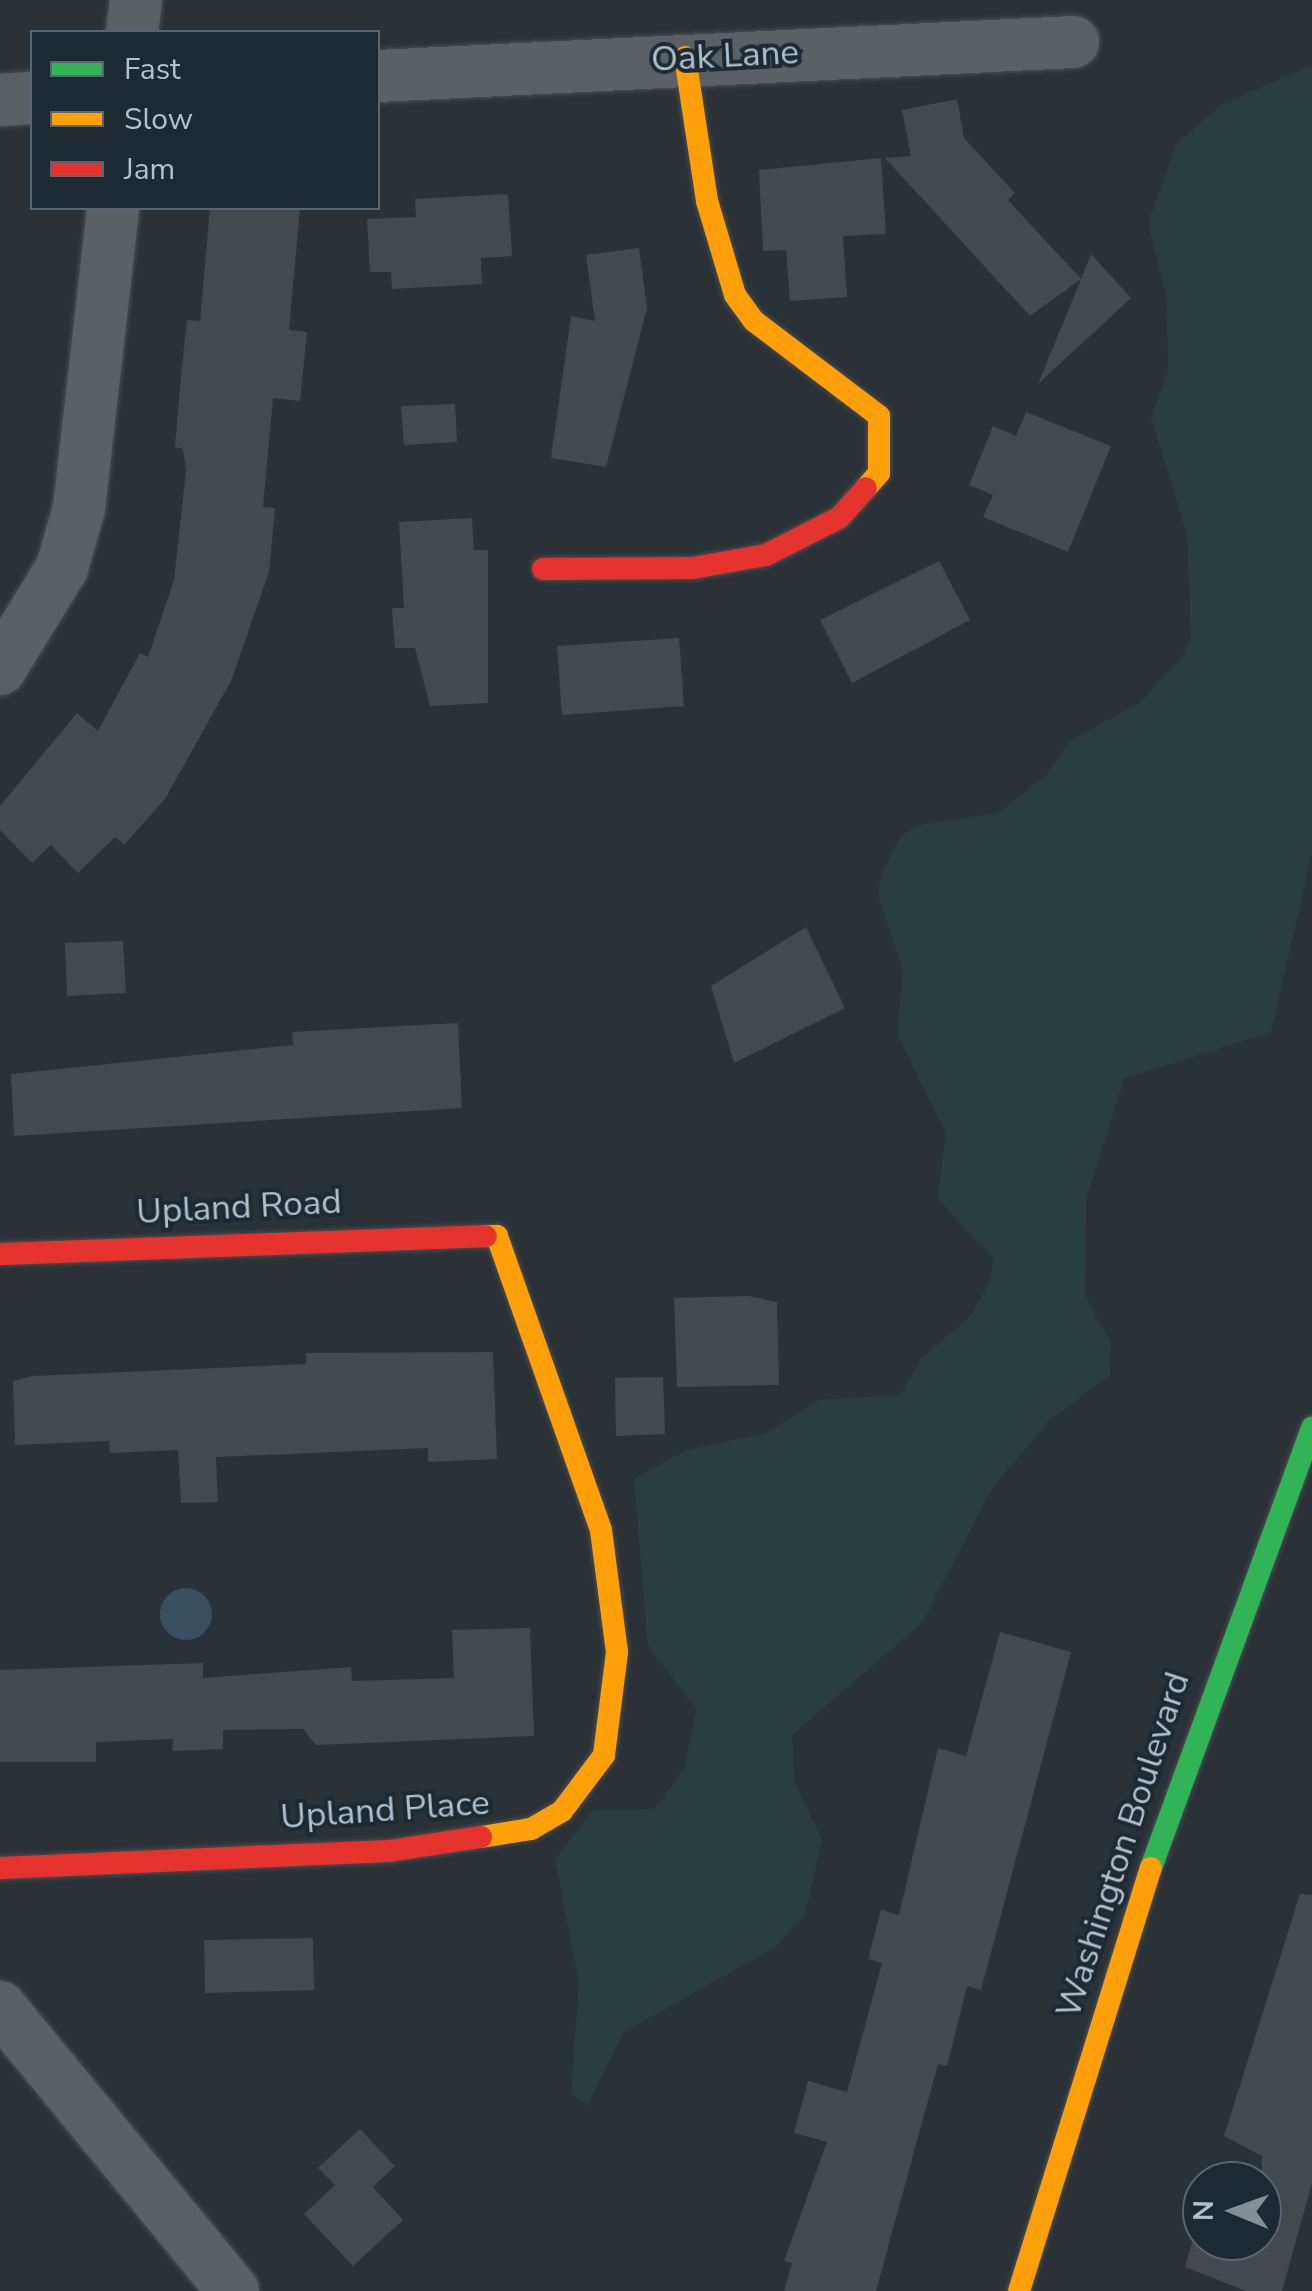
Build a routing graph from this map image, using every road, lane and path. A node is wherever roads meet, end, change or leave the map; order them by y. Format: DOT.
graph roads {
  1 [pos="136,0"];
  2 [pos="132,30"];
  3 [pos="1073,42"];
  4 [pos="685,57"];
  5 [pos="380,76"];
  6 [pos="30,98"];
  7 [pos="0,100"];
  8 [pos="113,210"];
  9 [pos="543,569"];
  10 [pos="0,670"];
  11 [pos="482,1230"];
  12 [pos="0,1254"];
  13 [pos="1312,1427"];
  14 [pos="0,1868"];
  15 [pos="0,2006"];
  16 [pos="233,2291"];
  17 [pos="1019,2291"];
  1 -- 2 [label="street"];
  3 -- 4 [label="street, Oak Lane"];
  4 -- 5 [label="street, Oak Lane"];
  4 -- 9 [label="street"];
  6 -- 7 [label="street"];
  8 -- 10 [label="street"];
  11 -- 12 [label="street, Upland Road"];
  11 -- 14 [label="street, Upland Place"];
  13 -- 17 [label="street, Washington Boulevard"];
  15 -- 16 [label="street"];
}
